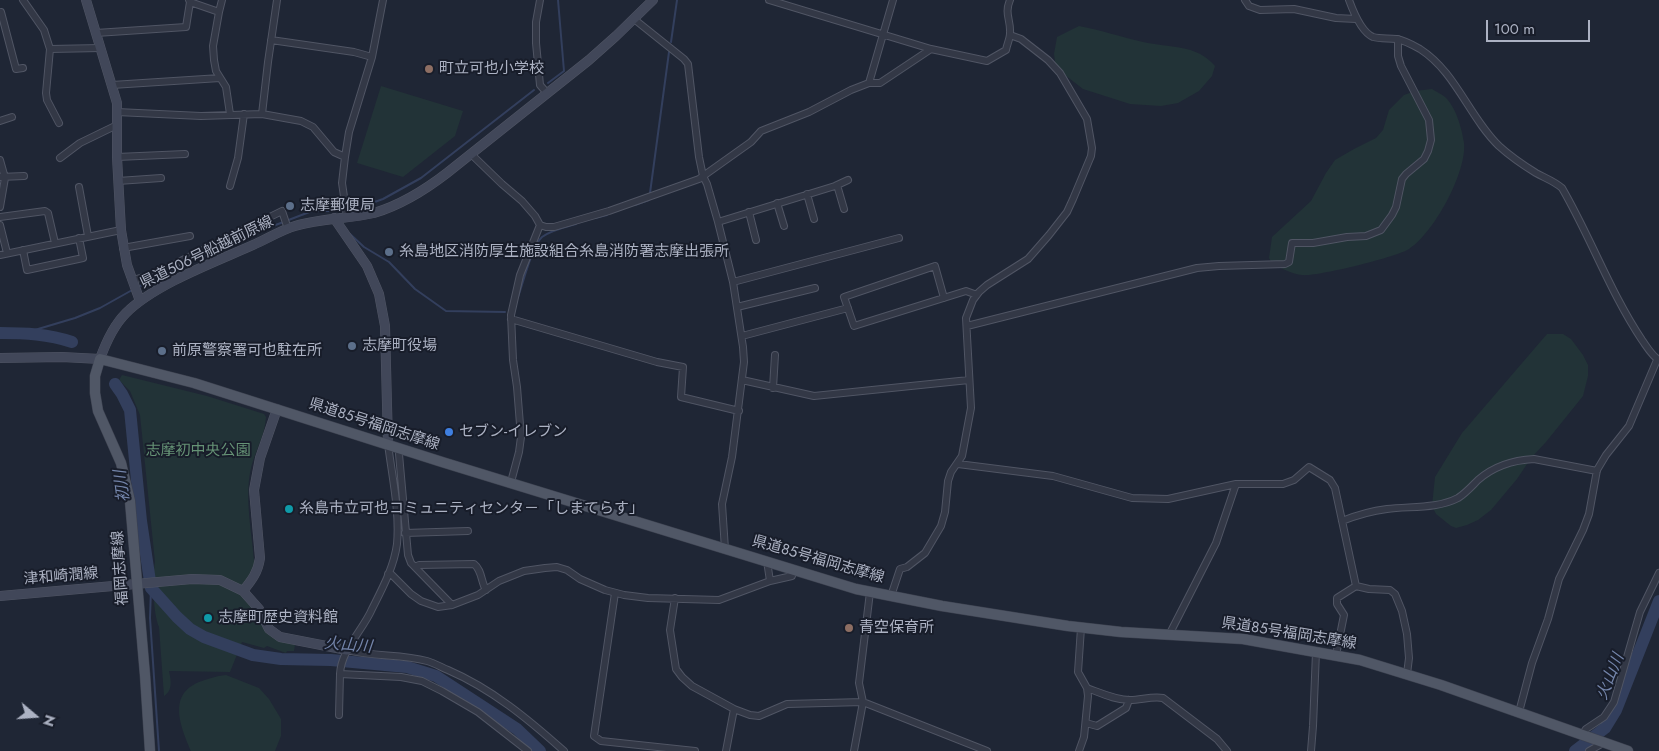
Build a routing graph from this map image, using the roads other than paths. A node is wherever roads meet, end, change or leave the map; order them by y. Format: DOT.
graph roads {
  1 [pos="23,0"];
  2 [pos="86,0"];
  3 [pos="222,0"];
  4 [pos="277,0"];
  5 [pos="383,0"];
  6 [pos="540,0"];
  7 [pos="653,0"];
  8 [pos="769,0"];
  9 [pos="893,0"];
  10 [pos="1010,0"];
  11 [pos="1245,0"];
  12 [pos="1349,0"];
  13 [pos="190,1"];
  14 [pos="1,12"];
  15 [pos="219,12"];
  16 [pos="634,19"];
  17 [pos="1356,19"];
  18 [pos="2,29"];
  19 [pos="96,33"];
  20 [pos="883,34"];
  21 [pos="1010,35"];
  22 [pos="1398,39"];
  23 [pos="271,40"];
  24 [pos="101,48"];
  25 [pos="50,49"];
  26 [pos="932,49"];
  27 [pos="372,57"];
  28 [pos="23,68"];
  29 [pos="220,78"];
  30 [pos="869,83"];
  31 [pos="112,84"];
  32 [pos="547,93"];
  33 [pos="118,112"];
  34 [pos="230,114"];
  35 [pos="244,114"];
  36 [pos="262,114"];
  37 [pos="12,117"];
  38 [pos="0,121"];
  39 [pos="59,124"];
  40 [pos="117,125"];
  41 [pos="186,154"];
  42 [pos="471,154"];
  43 [pos="117,157"];
  44 [pos="345,157"];
  45 [pos="60,158"];
  46 [pos="0,160"];
  47 [pos="24,176"];
  48 [pos="703,176"];
  49 [pos="3,178"];
  50 [pos="161,178"];
  51 [pos="118,180"];
  52 [pos="848,180"];
  53 [pos="837,185"];
  54 [pos="230,186"];
  55 [pos="79,187"];
  56 [pos="807,194"];
  57 [pos="777,203"];
  58 [pos="0,207"];
  59 [pos="844,209"];
  60 [pos="748,212"];
  61 [pos="0,217"];
  62 [pos="347,217"];
  63 [pos="334,218"];
  64 [pos="814,219"];
  65 [pos="718,222"];
  66 [pos="0,225"];
  67 [pos="540,225"];
  68 [pos="784,226"];
  69 [pos="288,229"];
  70 [pos="121,230"];
  71 [pos="88,236"];
  72 [pos="190,236"];
  73 [pos="79,238"];
  74 [pos="898,238"];
  75 [pos="756,240"];
  76 [pos="55,243"];
  77 [pos="123,248"];
  78 [pos="24,250"];
  79 [pos="3,254"];
  80 [pos="134,281"];
  81 [pos="733,282"];
  82 [pos="815,288"];
  83 [pos="977,294"];
  84 [pos="944,298"];
  85 [pos="140,301"];
  86 [pos="737,307"];
  87 [pos="848,308"];
  88 [pos="511,319"];
  89 [pos="966,326"];
  90 [pos="742,336"];
  91 [pos="775,355"];
  92 [pos="0,358"];
  93 [pos="100,359"];
  94 [pos="1658,360"];
  95 [pos="742,380"];
  96 [pos="969,380"];
  97 [pos="773,388"];
  98 [pos="277,409"];
  99 [pos="739,412"];
  100 [pos="388,444"];
  101 [pos="401,449"];
  102 [pos="958,464"];
  103 [pos="1597,471"];
  104 [pos="511,482"];
  105 [pos="1236,484"];
  106 [pos="1342,521"];
  107 [pos="468,531"];
  108 [pos="405,533"];
  109 [pos="725,549"];
  110 [pos="767,562"];
  111 [pos="415,567"];
  112 [pos="793,570"];
  113 [pos="1659,572"];
  114 [pos="388,574"];
  115 [pos="770,581"];
  116 [pos="137,584"];
  117 [pos="1356,586"];
  118 [pos="243,590"];
  119 [pos="486,590"];
  120 [pos="870,592"];
  121 [pos="614,593"];
  122 [pos="0,596"];
  123 [pos="891,596"];
  124 [pos="675,598"];
  125 [pos="452,605"];
  126 [pos="1081,628"];
  127 [pos="1169,634"];
  128 [pos="347,652"];
  129 [pos="1316,652"];
  130 [pos="1336,655"];
  131 [pos="340,672"];
  132 [pos="1407,674"];
  133 [pos="1087,688"];
  134 [pos="1129,700"];
  135 [pos="863,702"];
  136 [pos="734,709"];
  137 [pos="1519,712"];
  138 [pos="339,715"];
  139 [pos="1086,722"];
  140 [pos="1582,735"];
  141 [pos="1603,743"];
  142 [pos="150,751"];
  143 [pos="528,751"];
  144 [pos="564,751"];
  145 [pos="695,751"];
  146 [pos="726,751"];
  147 [pos="854,751"];
  148 [pos="987,751"];
  149 [pos="1079,751"];
  150 [pos="1227,751"];
  151 [pos="1311,751"];
  152 [pos="1588,751"];
  153 [pos="1628,751"];
  1 -- 25 [label="street"];
  2 -- 19 [label="street"];
  3 -- 15 [label="street"];
  4 -- 23 [label="street"];
  5 -- 27 [label="street"];
  6 -- 32 [label="street"];
  7 -- 16 [label="street, 県道506号船越前原線"];
  8 -- 20 [label="street"];
  9 -- 20 [label="street"];
  10 -- 21 [label="street"];
  11 -- 17 [label="street"];
  12 -- 17 [label="street"];
  13 -- 15 [label="street"];
  13 -- 19 [label="street"];
  14 -- 18 [label="street"];
  15 -- 29 [label="street"];
  16 -- 32 [label="street, 県道506号船越前原線"];
  16 -- 48 [label="street"];
  17 -- 22 [label="street"];
  18 -- 28 [label="street"];
  19 -- 24 [label="street"];
  20 -- 26 [label="street"];
  20 -- 30 [label="street"];
  21 -- 26 [label="street"];
  21 -- 83 [label="street"];
  22 -- 89 [label="street"];
  22 -- 94 [label="street"];
  23 -- 27 [label="street"];
  23 -- 36 [label="street"];
  24 -- 25 [label="street"];
  24 -- 31 [label="street"];
  25 -- 39 [label="street"];
  26 -- 30 [label="street"];
  27 -- 44 [label="street"];
  29 -- 31 [label="street"];
  29 -- 34 [label="street"];
  30 -- 48 [label="street"];
  31 -- 33 [label="street"];
  32 -- 42 [label="street, 県道506号船越前原線"];
  33 -- 34 [label="street"];
  33 -- 40 [label="street"];
  34 -- 35 [label="street"];
  35 -- 36 [label="street"];
  35 -- 54 [label="street"];
  36 -- 44 [label="street"];
  37 -- 38 [label="street"];
  40 -- 43 [label="street"];
  40 -- 45 [label="street"];
  41 -- 43 [label="street"];
  42 -- 62 [label="street, 県道506号船越前原線"];
  42 -- 67 [label="street"];
  43 -- 51 [label="street"];
  44 -- 62 [label="street"];
  46 -- 49 [label="street"];
  47 -- 49 [label="street"];
  48 -- 65 [label="street"];
  48 -- 67 [label="street"];
  49 -- 58 [label="street"];
  50 -- 51 [label="street"];
  51 -- 70 [label="street"];
  52 -- 53 [label="street"];
  53 -- 56 [label="street"];
  53 -- 59 [label="street"];
  55 -- 71 [label="street"];
  56 -- 57 [label="street"];
  56 -- 64 [label="street"];
  57 -- 60 [label="street"];
  57 -- 68 [label="street"];
  60 -- 65 [label="street"];
  60 -- 75 [label="street"];
  61 -- 76 [label="street"];
  62 -- 63 [label="street, 県道506号船越前原線"];
  63 -- 69 [label="street, 県道506号船越前原線"];
  63 -- 100 [label="street"];
  65 -- 81 [label="street"];
  66 -- 79 [label="street"];
  67 -- 88 [label="street"];
  69 -- 80 [label="street"];
  69 -- 85 [label="street, 県道506号船越前原線"];
  70 -- 71 [label="street"];
  70 -- 77 [label="street"];
  71 -- 73 [label="street"];
  72 -- 77 [label="street"];
  73 -- 76 [label="street"];
  73 -- 78 [label="street"];
  74 -- 81 [label="street"];
  76 -- 78 [label="street"];
  77 -- 80 [label="street"];
  78 -- 79 [label="street"];
  80 -- 85 [label="street"];
  81 -- 86 [label="street"];
  82 -- 86 [label="street"];
  83 -- 84 [label="street"];
  83 -- 89 [label="street"];
  84 -- 87 [label="street"];
  84 -- 87 [label="street"];
  85 -- 93 [label="street, 県道506号船越前原線"];
  86 -- 90 [label="street"];
  87 -- 90 [label="street"];
  88 -- 99 [label="street"];
  88 -- 104 [label="street"];
  89 -- 96 [label="street"];
  90 -- 95 [label="street"];
  91 -- 97 [label="street"];
  92 -- 93 [label="street"];
  93 -- 98 [label="main road, 県道85号福岡志摩線"];
  93 -- 116 [label="main road, 福岡志摩線"];
  94 -- 103 [label="street"];
  95 -- 97 [label="street"];
  95 -- 99 [label="street"];
  96 -- 97 [label="street"];
  96 -- 102 [label="street"];
  98 -- 100 [label="main road, 県道85号福岡志摩線"];
  98 -- 118 [label="street"];
  99 -- 109 [label="street"];
  100 -- 101 [label="main road, 県道85号福岡志摩線"];
  100 -- 114 [label="street"];
  101 -- 104 [label="main road, 県道85号福岡志摩線"];
  101 -- 108 [label="street"];
  102 -- 105 [label="street"];
  102 -- 123 [label="street"];
  103 -- 106 [label="street"];
  103 -- 137 [label="street"];
  104 -- 109 [label="main road, 県道85号福岡志摩線"];
  105 -- 106 [label="street"];
  105 -- 127 [label="street"];
  106 -- 117 [label="street"];
  107 -- 108 [label="street"];
  108 -- 111 [label="street"];
  109 -- 110 [label="main road, 県道85号福岡志摩線"];
  110 -- 112 [label="main road, 県道85号福岡志摩線"];
  110 -- 115 [label="street"];
  111 -- 119 [label="street"];
  111 -- 125 [label="street"];
  112 -- 115 [label="street"];
  112 -- 120 [label="main road, 県道85号福岡志摩線"];
  113 -- 140 [label="street"];
  114 -- 125 [label="street"];
  114 -- 128 [label="street"];
  115 -- 124 [label="street"];
  116 -- 118 [label="street, 津和崎潤線"];
  116 -- 122 [label="street, 津和崎潤線"];
  116 -- 142 [label="main road, 福岡志摩線"];
  117 -- 130 [label="street"];
  117 -- 132 [label="street"];
  118 -- 128 [label="street"];
  119 -- 121 [label="street"];
  119 -- 125 [label="street"];
  120 -- 123 [label="main road, 県道85号福岡志摩線"];
  120 -- 135 [label="street"];
  121 -- 124 [label="street"];
  121 -- 145 [label="street"];
  123 -- 126 [label="main road, 県道85号福岡志摩線"];
  124 -- 136 [label="street"];
  126 -- 127 [label="main road, 県道85号福岡志摩線"];
  126 -- 133 [label="street"];
  127 -- 129 [label="main road, 県道85号福岡志摩線"];
  128 -- 131 [label="street"];
  128 -- 144 [label="street"];
  129 -- 130 [label="main road, 県道85号福岡志摩線"];
  129 -- 151 [label="street"];
  130 -- 132 [label="main road, 県道85号福岡志摩線"];
  131 -- 138 [label="street"];
  131 -- 143 [label="street"];
  132 -- 137 [label="main road, 県道85号福岡志摩線"];
  133 -- 134 [label="street"];
  133 -- 139 [label="street"];
  134 -- 139 [label="street"];
  134 -- 150 [label="street"];
  135 -- 136 [label="street"];
  135 -- 147 [label="street"];
  135 -- 148 [label="street"];
  136 -- 146 [label="street"];
  137 -- 140 [label="main road, 県道85号福岡志摩線"];
  139 -- 149 [label="street"];
  140 -- 141 [label="main road, 県道85号福岡志摩線"];
  141 -- 152 [label="street"];
  141 -- 153 [label="main road, 県道85号福岡志摩線"];
}
